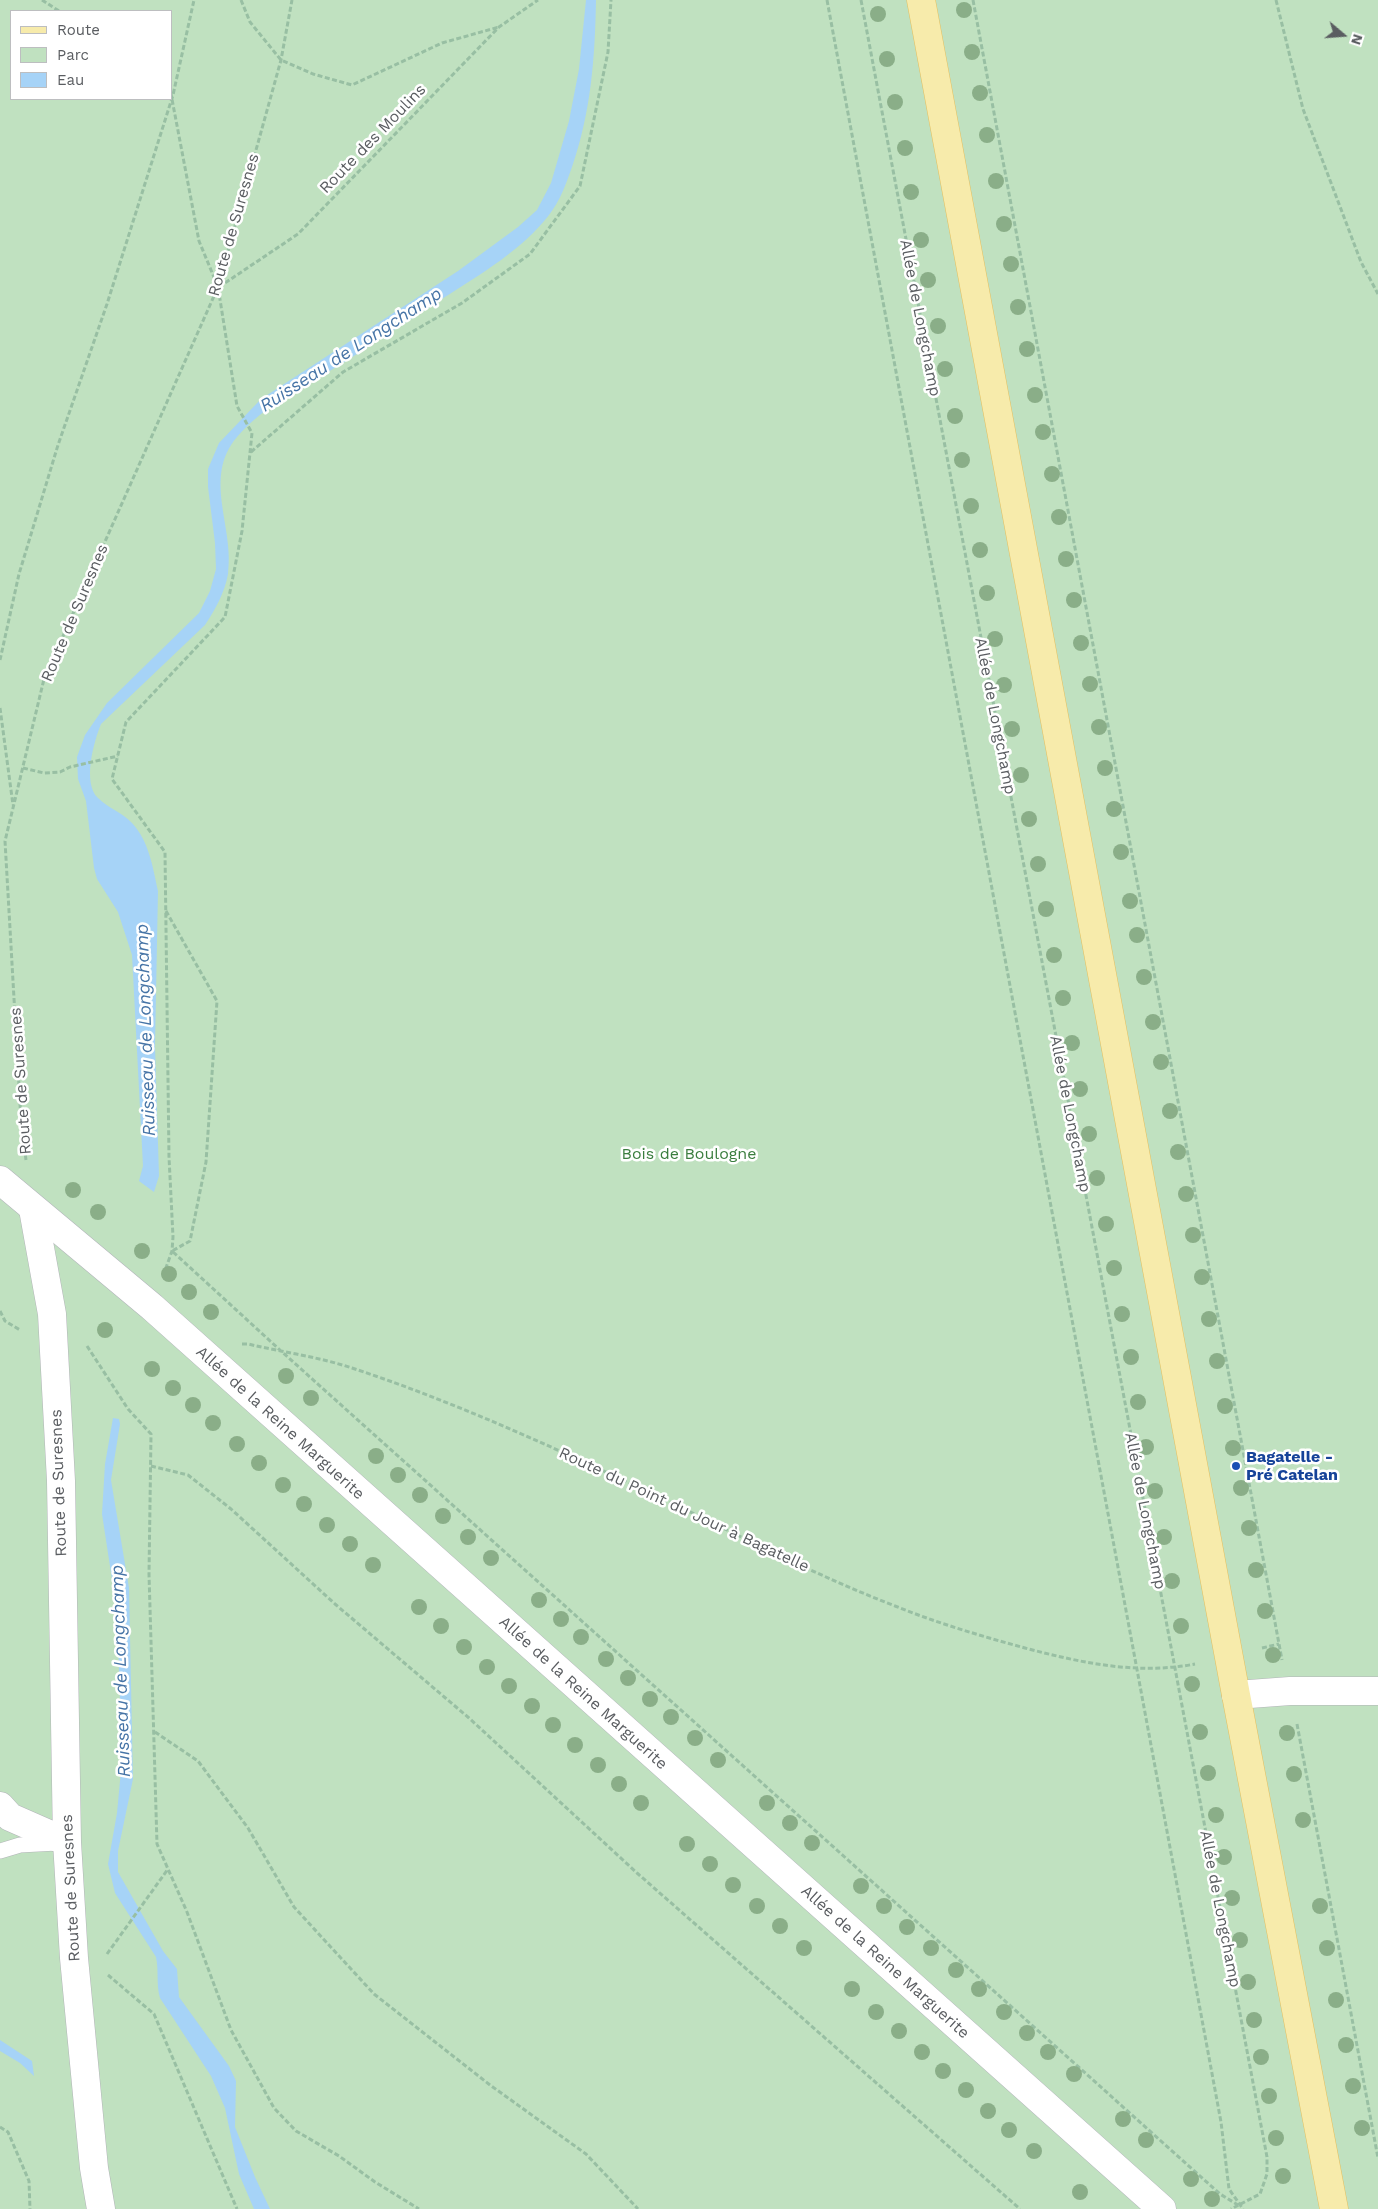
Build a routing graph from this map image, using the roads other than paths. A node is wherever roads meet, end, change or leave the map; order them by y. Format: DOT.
graph roads {
  1 [pos="921,0"];
  2 [pos="0,1180"];
  3 [pos="33,1209"];
  4 [pos="1378,1691"];
  5 [pos="1236,1695"];
  6 [pos="0,1806"];
  7 [pos="67,1842"];
  8 [pos="0,1851"];
  9 [pos="101,2209"];
  10 [pos="1162,2209"];
  11 [pos="1334,2209"];
  1 -- 5 [label="main road"];
  2 -- 3 [label="main road, Allée de la Reine Marguerite"];
  3 -- 7 [label="main road, Route de Suresnes"];
  3 -- 10 [label="main road, Allée de la Reine Marguerite"];
  4 -- 5 [label="main road"];
  5 -- 11 [label="main road"];
  6 -- 7 [label="main road"];
  7 -- 8 [label="lane"];
  7 -- 9 [label="main road, Route de Suresnes"];
}
